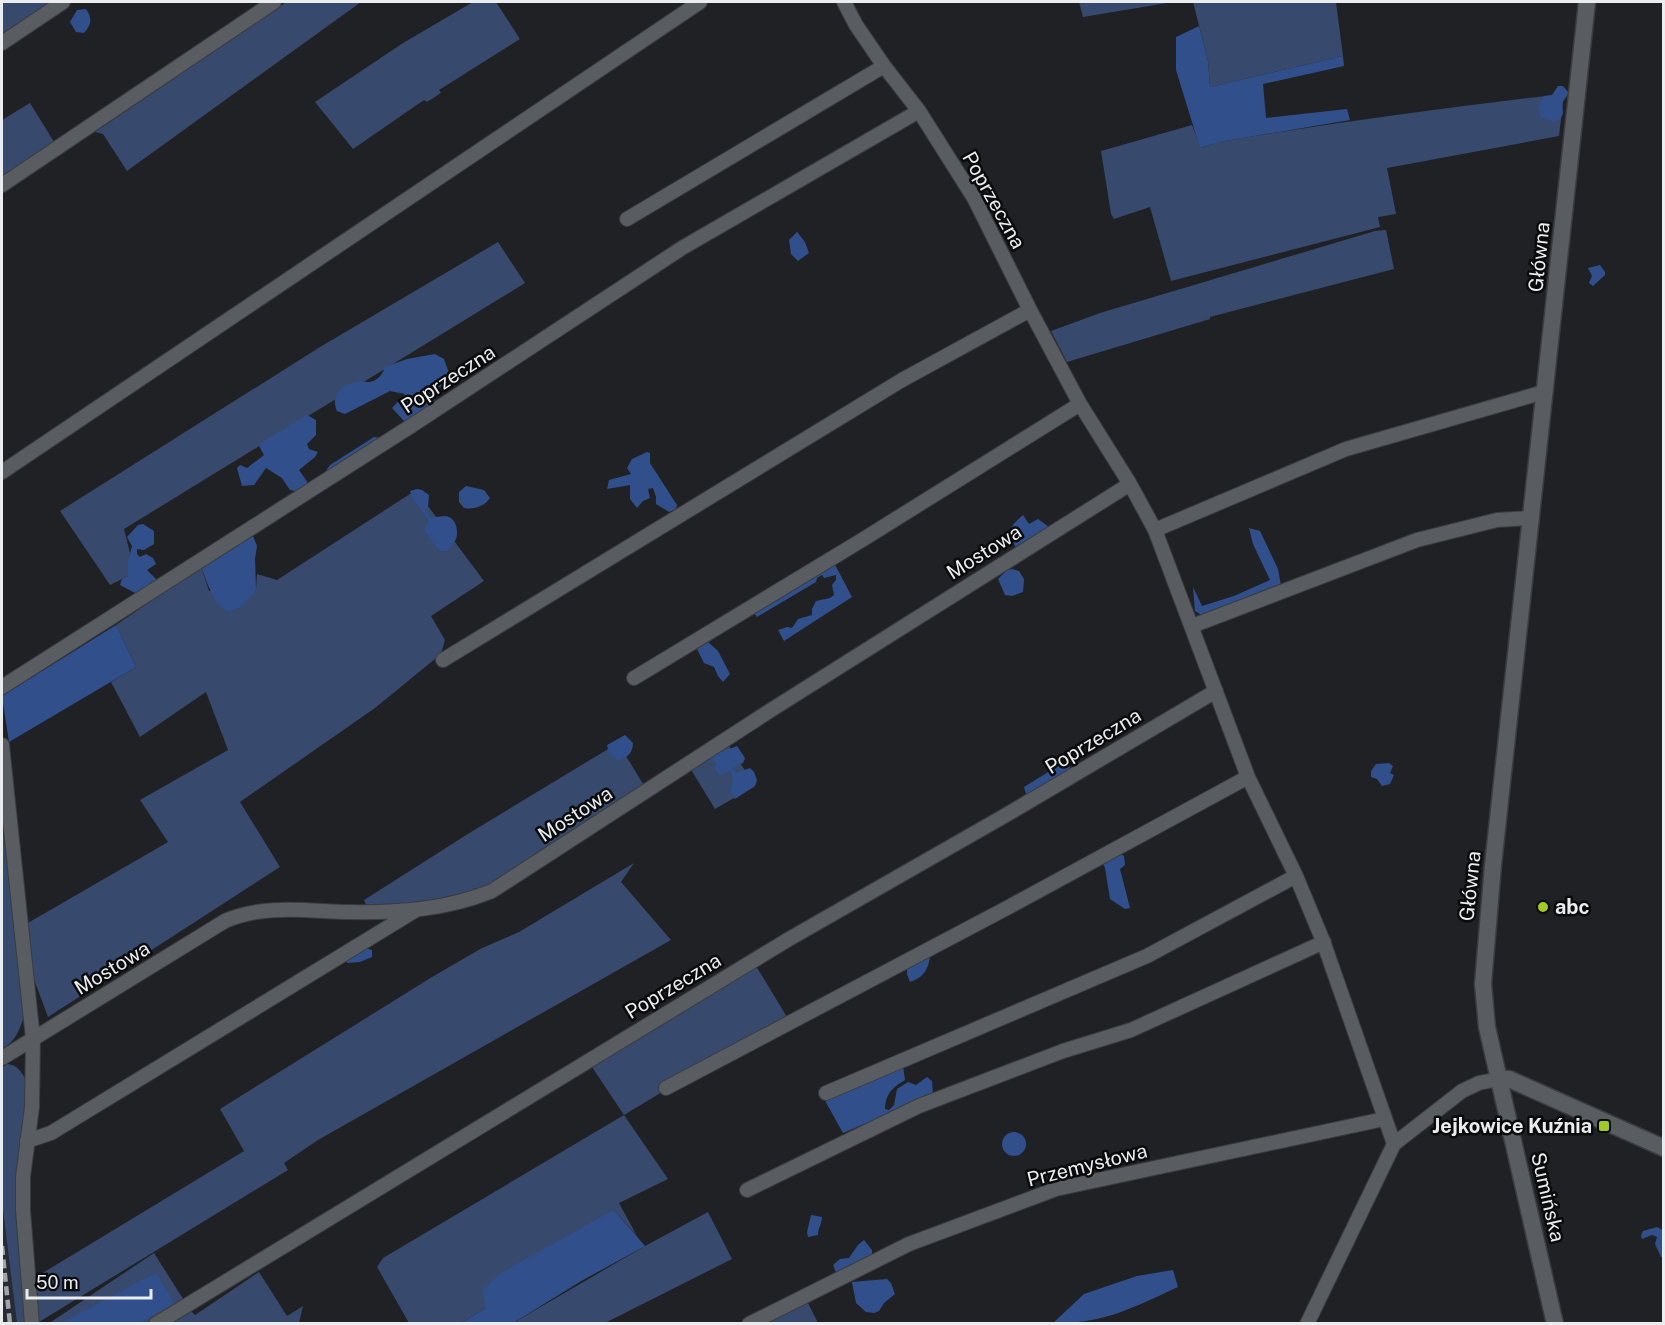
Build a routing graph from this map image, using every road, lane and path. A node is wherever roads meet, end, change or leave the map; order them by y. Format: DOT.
graph roads {
  1 [pos="63,2"];
  2 [pos="274,2"];
  3 [pos="700,2"];
  4 [pos="844,2"];
  5 [pos="1587,2"];
  6 [pos="2,43"];
  7 [pos="884,66"];
  8 [pos="919,111"];
  9 [pos="2,185"];
  10 [pos="627,219"];
  11 [pos="1030,310"];
  12 [pos="1545,393"];
  13 [pos="1080,404"];
  14 [pos="2,472"];
  15 [pos="1130,484"];
  16 [pos="1532,518"];
  17 [pos="1155,530"];
  18 [pos="1191,626"];
  19 [pos="444,660"];
  20 [pos="634,678"];
  21 [pos="2,687"];
  22 [pos="1216,691"];
  23 [pos="2,745"];
  24 [pos="1248,777"];
  25 [pos="1296,876"];
  26 [pos="417,909"];
  27 [pos="1324,942"];
  28 [pos="33,1038"];
  29 [pos="2,1058"];
  30 [pos="1499,1079"];
  31 [pos="666,1088"];
  32 [pos="826,1093"];
  33 [pos="1384,1119"];
  34 [pos="27,1142"];
  35 [pos="1394,1144"];
  36 [pos="1664,1148"];
  37 [pos="747,1191"];
  38 [pos="32,1323"];
  39 [pos="156,1323"];
  40 [pos="749,1323"];
  41 [pos="1306,1323"];
  42 [pos="1555,1323"];
  1 -- 6 [label="street"];
  2 -- 9 [label="street"];
  3 -- 14 [label="street"];
  4 -- 7 [label="street, Poprzeczna"];
  5 -- 12 [label="street, Główna"];
  7 -- 8 [label="street, Poprzeczna"];
  7 -- 10 [label="street"];
  8 -- 11 [label="street, Poprzeczna"];
  8 -- 21 [label="street, Poprzeczna"];
  11 -- 13 [label="street, Poprzeczna"];
  11 -- 19 [label="street"];
  12 -- 16 [label="street, Główna"];
  12 -- 17 [label="street"];
  13 -- 15 [label="street, Poprzeczna"];
  13 -- 20 [label="street"];
  15 -- 17 [label="street, Poprzeczna"];
  15 -- 26 [label="street, Mostowa"];
  16 -- 18 [label="street"];
  16 -- 30 [label="street, Główna"];
  17 -- 18 [label="street, Poprzeczna"];
  18 -- 22 [label="street, Poprzeczna"];
  22 -- 24 [label="street, Poprzeczna"];
  22 -- 39 [label="street, Poprzeczna"];
  23 -- 28 [label="street"];
  24 -- 25 [label="street, Poprzeczna"];
  24 -- 31 [label="street"];
  25 -- 27 [label="street, Poprzeczna"];
  25 -- 32 [label="street"];
  26 -- 28 [label="street, Mostowa"];
  26 -- 34 [label="street"];
  27 -- 33 [label="street, Poprzeczna"];
  27 -- 37 [label="street"];
  28 -- 29 [label="street, Mostowa"];
  28 -- 34 [label="street"];
  30 -- 35 [label="street"];
  30 -- 36 [label="street"];
  30 -- 42 [label="street, Sumińska"];
  33 -- 35 [label="street, Poprzeczna"];
  33 -- 40 [label="street, Przemysłowa"];
  34 -- 38 [label="street"];
  35 -- 41 [label="street"];
}
